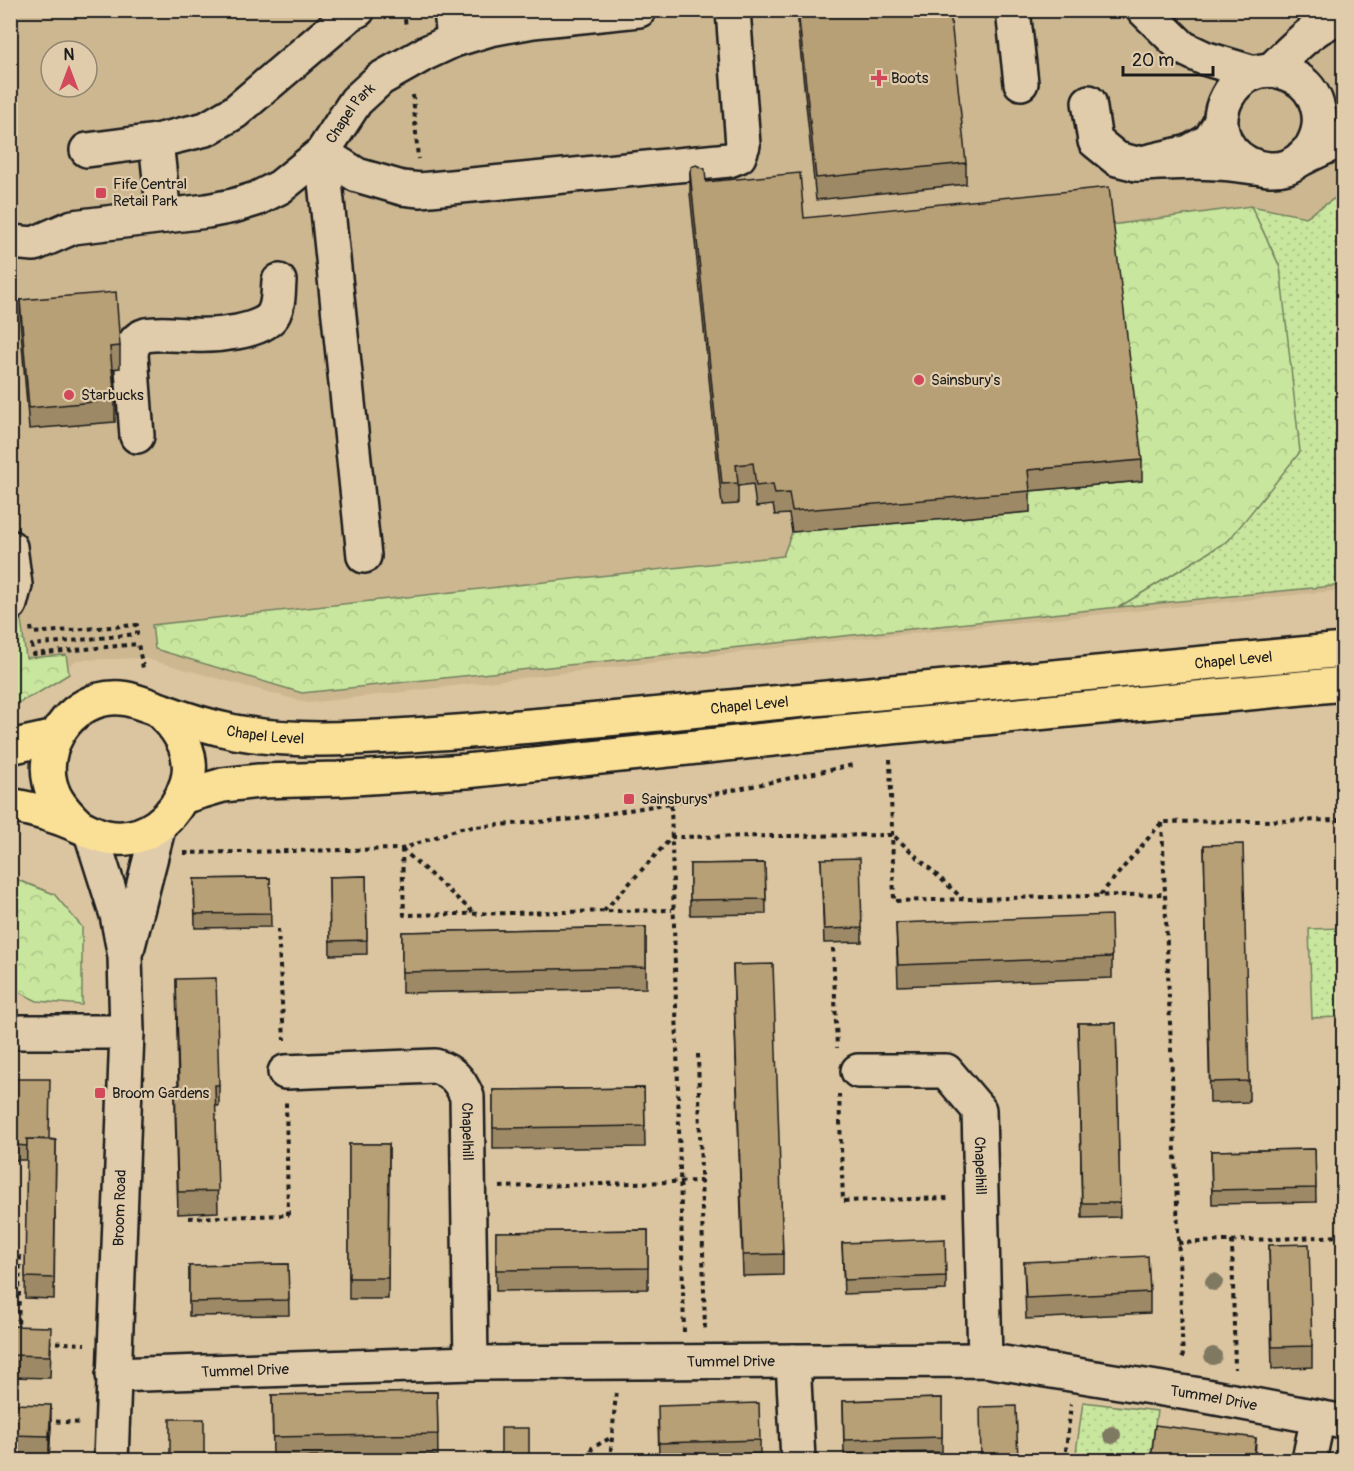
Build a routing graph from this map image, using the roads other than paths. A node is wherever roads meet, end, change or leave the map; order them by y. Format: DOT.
graph roads {
  1 [pos="358,10"];
  2 [pos="639,10"];
  3 [pos="733,10"];
  4 [pos="1013,10"];
  5 [pos="1144,10"];
  6 [pos="1337,19"];
  7 [pos="453,25"];
  8 [pos="1184,48"];
  9 [pos="1263,72"];
  10 [pos="1021,83"];
  11 [pos="1329,101"];
  12 [pos="1089,102"];
  13 [pos="1221,118"];
  14 [pos="1344,137"];
  15 [pos="156,141"];
  16 [pos="87,150"];
  17 [pos="322,153"];
  18 [pos="1302,158"];
  19 [pos="1137,164"];
  20 [pos="1254,167"];
  21 [pos="164,216"];
  22 [pos="10,227"];
  23 [pos="73,227"];
  24 [pos="10,242"];
  25 [pos="279,281"];
  26 [pos="137,436"];
  27 [pos="10,547"];
  28 [pos="364,556"];
  29 [pos="17,598"];
  30 [pos="1344,650"];
  31 [pos="1344,684"];
  32 [pos="159,710"];
  33 [pos="55,737"];
  34 [pos="10,747"];
  35 [pos="182,797"];
  36 [pos="10,805"];
  37 [pos="84,829"];
  38 [pos="167,839"];
  39 [pos="125,956"];
  40 [pos="10,1032"];
  41 [pos="127,1032"];
  42 [pos="844,1067"];
  43 [pos="285,1072"];
  44 [pos="113,1360"];
  45 [pos="985,1360"];
  46 [pos="794,1361"];
  47 [pos="471,1363"];
  48 [pos="1331,1420"];
  49 [pos="111,1461"];
  50 [pos="798,1461"];
  51 [pos="1309,1461"];
  1 -- 15 [label="street"];
  2 -- 7 [label="street, Chapel Park"];
  3 -- 17 [label="street"];
  4 -- 10 [label="street"];
  5 -- 8 [label="street"];
  6 -- 9 [label="street"];
  6 -- 11 [label="street"];
  7 -- 17 [label="street, Chapel Park"];
  8 -- 9 [label="street"];
  8 -- 13 [label="street"];
  9 -- 11 [label="street"];
  9 -- 13 [label="street"];
  11 -- 18 [label="street"];
  12 -- 19 [label="street"];
  13 -- 19 [label="street"];
  13 -- 20 [label="street"];
  14 -- 18 [label="street"];
  15 -- 16 [label="street"];
  15 -- 21 [label="street"];
  17 -- 21 [label="street, Chapel Park"];
  17 -- 28 [label="street"];
  18 -- 20 [label="street"];
  19 -- 20 [label="street"];
  21 -- 23 [label="street, Chapel Park"];
  22 -- 23 [label="street, Chapel Park"];
  23 -- 24 [label="street, Chapel Park"];
  25 -- 26 [label="street"];
  27 -- 29 [label="street"];
  30 -- 32 [label="main road, Chapel Level"];
  31 -- 35 [label="main road"];
  32 -- 33 [label="main road, Chapel Level"];
  32 -- 35 [label="main road, Chapel Level"];
  33 -- 34 [label="main road"];
  33 -- 37 [label="main road, Chapel Level"];
  35 -- 38 [label="main road, Chapel Level"];
  36 -- 37 [label="main road, Chapel Level"];
  37 -- 38 [label="main road, Chapel Level"];
  37 -- 39 [label="street, Broom Road"];
  38 -- 39 [label="street, Broom Road"];
  39 -- 41 [label="street, Broom Road"];
  40 -- 41 [label="street"];
  41 -- 44 [label="street, Broom Road"];
  42 -- 45 [label="street, Chapelhill"];
  43 -- 47 [label="street, Chapelhill"];
  44 -- 47 [label="street, Tummel Drive"];
  44 -- 49 [label="street, Broom Road"];
  45 -- 46 [label="street, Tummel Drive"];
  45 -- 48 [label="street, Tummel Drive"];
  46 -- 47 [label="street, Tummel Drive"];
  46 -- 50 [label="street"];
  48 -- 51 [label="street"];
}
